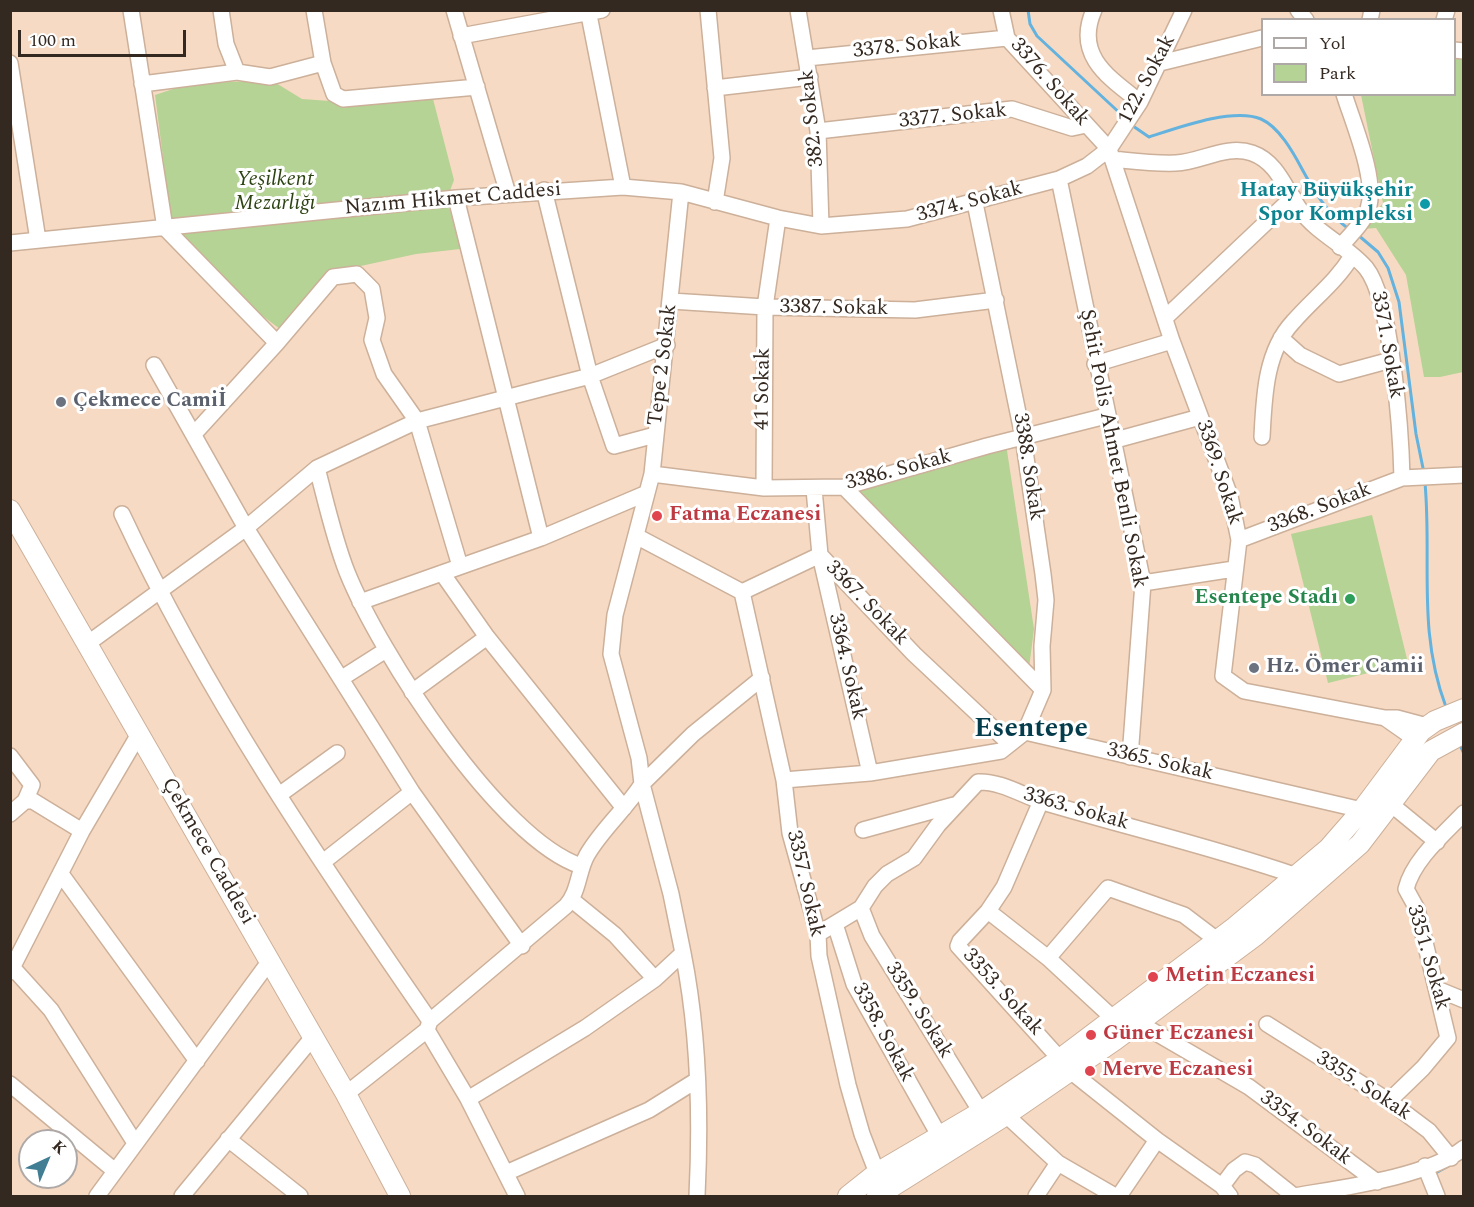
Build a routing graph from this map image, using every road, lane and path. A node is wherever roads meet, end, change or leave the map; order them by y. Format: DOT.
graph roads {
  1 [pos="131,10"];
  2 [pos="221,10"];
  3 [pos="314,10"];
  4 [pos="454,10"];
  5 [pos="708,10"];
  6 [pos="798,10"];
  7 [pos="1001,10"];
  8 [pos="1094,10"];
  9 [pos="1184,10"];
  10 [pos="593,11"];
  11 [pos="461,36"];
  12 [pos="1007,38"];
  13 [pos="1261,38"];
  14 [pos="807,58"];
  15 [pos="10,63"];
  16 [pos="323,63"];
  17 [pos="1160,63"];
  18 [pos="237,72"];
  19 [pos="810,76"];
  20 [pos="142,84"];
  21 [pos="477,87"];
  22 [pos="715,88"];
  23 [pos="1345,96"];
  24 [pos="1140,102"];
  25 [pos="1086,125"];
  26 [pos="818,131"];
  27 [pos="1110,154"];
  28 [pos="1059,179"];
  29 [pos="623,187"];
  30 [pos="544,190"];
  31 [pos="681,192"];
  32 [pos="508,194"];
  33 [pos="1293,197"];
  34 [pos="456,198"];
  35 [pos="715,202"];
  36 [pos="975,203"];
  37 [pos="778,218"];
  38 [pos="821,226"];
  39 [pos="165,228"];
  40 [pos="38,240"];
  41 [pos="10,243"];
  42 [pos="1346,251"];
  43 [pos="996,300"];
  44 [pos="671,301"];
  45 [pos="765,307"];
  46 [pos="1165,318"];
  47 [pos="1281,338"];
  48 [pos="1172,341"];
  49 [pos="277,343"];
  50 [pos="667,345"];
  51 [pos="1391,360"];
  52 [pos="1095,364"];
  53 [pos="154,365"];
  54 [pos="590,376"];
  55 [pos="506,400"];
  56 [pos="1106,416"];
  57 [pos="1200,417"];
  58 [pos="417,421"];
  59 [pos="194,434"];
  60 [pos="655,435"];
  61 [pos="1023,437"];
  62 [pos="1262,437"];
  63 [pos="1112,441"];
  64 [pos="317,468"];
  65 [pos="652,474"];
  66 [pos="1464,475"];
  67 [pos="1402,478"];
  68 [pos="844,487"];
  69 [pos="764,488"];
  70 [pos="813,489"];
  71 [pos="647,493"];
  72 [pos="10,510"];
  73 [pos="122,514"];
  74 [pos="246,528"];
  75 [pos="636,536"];
  76 [pos="541,538"];
  77 [pos="1239,540"];
  78 [pos="820,555"];
  79 [pos="460,567"];
  80 [pos="1234,569"];
  81 [pos="442,573"];
  82 [pos="1143,583"];
  83 [pos="159,590"];
  84 [pos="742,592"];
  85 [pos="360,602"];
  86 [pos="487,637"];
  87 [pos="87,644"];
  88 [pos="386,650"];
  89 [pos="342,678"];
  90 [pos="762,678"];
  91 [pos="1042,690"];
  92 [pos="412,692"];
  93 [pos="1464,709"];
  94 [pos="1426,729"];
  95 [pos="1025,732"];
  96 [pos="1464,733"];
  97 [pos="139,734"];
  98 [pos="1010,744"];
  99 [pos="337,753"];
  100 [pos="10,756"];
  101 [pos="1130,757"];
  102 [pos="870,773"];
  103 [pos="784,780"];
  104 [pos="642,784"];
  105 [pos="412,792"];
  106 [pos="279,795"];
  107 [pos="26,801"];
  108 [pos="1041,801"];
  109 [pos="1392,805"];
  110 [pos="954,806"];
  111 [pos="624,808"];
  112 [pos="1362,810"];
  113 [pos="1464,813"];
  114 [pos="10,814"];
  115 [pos="863,830"];
  116 [pos="82,831"];
  117 [pos="1437,842"];
  118 [pos="323,862"];
  119 [pos="581,866"];
  120 [pos="61,874"];
  121 [pos="1297,876"];
  122 [pos="572,900"];
  123 [pos="861,908"];
  124 [pos="988,910"];
  125 [pos="835,924"];
  126 [pos="818,934"];
  127 [pos="1217,940"];
  128 [pos="522,946"];
  129 [pos="683,953"];
  130 [pos="1048,958"];
  131 [pos="269,962"];
  132 [pos="12,970"];
  133 [pos="655,979"];
  134 [pos="1437,989"];
  135 [pos="1464,1000"];
  136 [pos="1114,1020"];
  137 [pos="1138,1023"];
  138 [pos="1267,1024"];
  139 [pos="429,1026"];
  140 [pos="312,1037"];
  141 [pos="197,1061"];
  142 [pos="1064,1065"];
  143 [pos="697,1080"];
  144 [pos="10,1084"];
  145 [pos="346,1094"];
  146 [pos="468,1099"];
  147 [pos="1389,1101"];
  148 [pos="981,1112"];
  149 [pos="1006,1115"];
  150 [pos="940,1137"];
  151 [pos="228,1139"];
  152 [pos="1157,1140"];
  153 [pos="135,1143"];
  154 [pos="1457,1153"];
  155 [pos="1058,1163"];
  156 [pos="1427,1170"];
  157 [pos="115,1171"];
  158 [pos="506,1173"];
  159 [pos="1377,1182"];
  160 [pos="1226,1191"];
  161 [pos="871,1192"];
  162 [pos="97,1197"];
  163 [pos="182,1197"];
  164 [pos="300,1197"];
  165 [pos="400,1197"];
  166 [pos="516,1197"];
  167 [pos="697,1197"];
  168 [pos="1036,1197"];
  169 [pos="1117,1197"];
  170 [pos="1294,1197"];
  171 [pos="1437,1197"];
  1 -- 20 [label="street"];
  2 -- 18 [label="street"];
  3 -- 16 [label="street"];
  4 -- 11 [label="street"];
  5 -- 22 [label="street"];
  6 -- 14 [label="street, 382. Sokak"];
  7 -- 12 [label="street, 3376. Sokak"];
  8 -- 24 [label="street"];
  9 -- 17 [label="street, 122. Sokak"];
  10 -- 11 [label="street"];
  10 -- 29 [label="street"];
  11 -- 21 [label="street"];
  12 -- 14 [label="street, 3378. Sokak"];
  12 -- 25 [label="street, 3376. Sokak"];
  13 -- 17 [label="street"];
  14 -- 19 [label="street, 382. Sokak"];
  15 -- 40 [label="street"];
  16 -- 18 [label="street"];
  16 -- 21 [label="street"];
  17 -- 24 [label="street, 122. Sokak"];
  18 -- 20 [label="street"];
  19 -- 22 [label="street"];
  19 -- 26 [label="street, 382. Sokak"];
  20 -- 39 [label="street"];
  21 -- 32 [label="street"];
  22 -- 35 [label="street"];
  23 -- 42 [label="street"];
  24 -- 27 [label="street, 122. Sokak"];
  25 -- 26 [label="street, 3377. Sokak"];
  25 -- 27 [label="street, 3376. Sokak"];
  26 -- 38 [label="street, 382. Sokak"];
  27 -- 28 [label="street, 3374. Sokak"];
  27 -- 33 [label="street, 3371. Sokak"];
  27 -- 46 [label="street, 3369. Sokak"];
  28 -- 36 [label="street, 3374. Sokak"];
  28 -- 52 [label="street, Şehit Polis Ahmet Benli Sokak"];
  29 -- 30 [label="street, Nazım Hikmet Caddesi"];
  29 -- 31 [label="street, Nazım Hikmet Caddesi"];
  30 -- 32 [label="street, Nazım Hikmet Caddesi"];
  30 -- 54 [label="street"];
  31 -- 35 [label="street, Nazım Hikmet Caddesi"];
  31 -- 44 [label="street, Tepe 2 Sokak"];
  32 -- 34 [label="street, Nazım Hikmet Caddesi"];
  33 -- 42 [label="street, 3371. Sokak"];
  33 -- 46 [label="street"];
  34 -- 39 [label="street, Nazım Hikmet Caddesi"];
  34 -- 55 [label="street"];
  35 -- 37 [label="street, Nazım Hikmet Caddesi"];
  36 -- 38 [label="street, 3374. Sokak"];
  36 -- 43 [label="street, 3388. Sokak"];
  37 -- 38 [label="street, Nazım Hikmet Caddesi"];
  37 -- 45 [label="street, 41 Sokak"];
  39 -- 40 [label="street, Nazım Hikmet Caddesi"];
  39 -- 49 [label="street"];
  40 -- 41 [label="street, Nazım Hikmet Caddesi"];
  42 -- 47 [label="street"];
  42 -- 51 [label="street, 3371. Sokak"];
  43 -- 45 [label="street, 3387. Sokak"];
  43 -- 61 [label="street, 3388. Sokak"];
  44 -- 45 [label="street, 3387. Sokak"];
  44 -- 50 [label="street, Tepe 2 Sokak"];
  45 -- 69 [label="street, 41 Sokak"];
  46 -- 48 [label="street, 3369. Sokak"];
  47 -- 51 [label="street"];
  47 -- 62 [label="street"];
  48 -- 52 [label="street"];
  48 -- 57 [label="street, 3369. Sokak"];
  49 -- 58 [label="street"];
  49 -- 59 [label="street"];
  50 -- 54 [label="street"];
  50 -- 60 [label="street, Tepe 2 Sokak"];
  51 -- 67 [label="street, 3371. Sokak"];
  52 -- 56 [label="street, Şehit Polis Ahmet Benli Sokak"];
  53 -- 59 [label="street"];
  54 -- 55 [label="street"];
  54 -- 60 [label="street"];
  55 -- 58 [label="street"];
  55 -- 76 [label="street"];
  56 -- 61 [label="street, 3386. Sokak"];
  56 -- 63 [label="street, Şehit Polis Ahmet Benli Sokak"];
  57 -- 63 [label="street"];
  57 -- 77 [label="street, 3369. Sokak"];
  58 -- 64 [label="street"];
  58 -- 79 [label="street"];
  59 -- 74 [label="street"];
  60 -- 65 [label="street, Tepe 2 Sokak"];
  61 -- 68 [label="street, 3386. Sokak"];
  61 -- 91 [label="street, 3388. Sokak"];
  63 -- 82 [label="street, Şehit Polis Ahmet Benli Sokak"];
  64 -- 74 [label="street"];
  64 -- 85 [label="street"];
  65 -- 69 [label="street, 3386. Sokak"];
  65 -- 71 [label="street, Tepe 2 Sokak"];
  66 -- 67 [label="street, 3368. Sokak"];
  67 -- 77 [label="street, 3368. Sokak"];
  68 -- 70 [label="street, 3386. Sokak"];
  68 -- 91 [label="street"];
  69 -- 70 [label="street, 3386. Sokak"];
  70 -- 78 [label="street, 3364. Sokak"];
  71 -- 75 [label="street, Tepe 2 Sokak"];
  71 -- 76 [label="street"];
  72 -- 87 [label="main road, Çekmece Caddesi"];
  73 -- 83 [label="street"];
  74 -- 83 [label="street"];
  74 -- 89 [label="street"];
  75 -- 84 [label="street"];
  75 -- 104 [label="street, Tepe 2 Sokak"];
  76 -- 79 [label="street"];
  77 -- 80 [label="street, 3369. Sokak"];
  78 -- 84 [label="street, 3367. Sokak"];
  78 -- 98 [label="street, 3367. Sokak"];
  78 -- 102 [label="street, 3364. Sokak"];
  79 -- 81 [label="street"];
  80 -- 82 [label="street"];
  80 -- 94 [label="street, 3369. Sokak"];
  81 -- 85 [label="street"];
  81 -- 86 [label="street"];
  82 -- 101 [label="street, Şehit Polis Ahmet Benli Sokak"];
  83 -- 87 [label="street"];
  83 -- 106 [label="street"];
  84 -- 90 [label="street, 3357. Sokak"];
  85 -- 88 [label="street"];
  86 -- 92 [label="street"];
  86 -- 111 [label="street"];
  87 -- 97 [label="main road, Çekmece Caddesi"];
  88 -- 89 [label="street"];
  88 -- 92 [label="street"];
  89 -- 105 [label="street"];
  90 -- 103 [label="street, 3357. Sokak"];
  90 -- 104 [label="street"];
  91 -- 95 [label="street, 3388. Sokak"];
  92 -- 119 [label="street"];
  93 -- 94 [label="main road"];
  94 -- 112 [label="main road"];
  95 -- 98 [label="street"];
  95 -- 101 [label="street, 3365. Sokak"];
  96 -- 109 [label="main road"];
  97 -- 116 [label="street"];
  97 -- 131 [label="main road, Çekmece Caddesi"];
  98 -- 102 [label="street"];
  99 -- 106 [label="street"];
  100 -- 107 [label="street"];
  101 -- 112 [label="street, 3365. Sokak"];
  102 -- 103 [label="street"];
  103 -- 126 [label="street, 3357. Sokak"];
  104 -- 111 [label="street"];
  104 -- 129 [label="street, Tepe 2 Sokak"];
  105 -- 118 [label="street"];
  105 -- 128 [label="street"];
  106 -- 118 [label="street"];
  107 -- 114 [label="street"];
  107 -- 116 [label="street"];
  108 -- 110 [label="street, 3363. Sokak"];
  108 -- 121 [label="street, 3363. Sokak"];
  108 -- 124 [label="street, 3353. Sokak"];
  109 -- 117 [label="street"];
  109 -- 137 [label="main road"];
  110 -- 115 [label="street"];
  110 -- 123 [label="street"];
  111 -- 119 [label="street"];
  112 -- 121 [label="main road"];
  113 -- 117 [label="street, 3351. Sokak"];
  116 -- 120 [label="street"];
  117 -- 134 [label="street, 3351. Sokak"];
  118 -- 139 [label="street"];
  119 -- 122 [label="street"];
  120 -- 132 [label="street"];
  120 -- 141 [label="street"];
  121 -- 127 [label="main road"];
  122 -- 128 [label="street"];
  122 -- 133 [label="street"];
  123 -- 125 [label="street"];
  123 -- 148 [label="street, 3359. Sokak"];
  124 -- 130 [label="street"];
  124 -- 142 [label="street, 3353. Sokak"];
  125 -- 126 [label="street"];
  125 -- 150 [label="street, 3358. Sokak"];
  126 -- 161 [label="street, 3357. Sokak"];
  127 -- 130 [label="street"];
  127 -- 136 [label="main road"];
  128 -- 139 [label="street"];
  129 -- 133 [label="street"];
  129 -- 143 [label="street, Tepe 2 Sokak"];
  130 -- 136 [label="street"];
  131 -- 140 [label="main road, Çekmece Caddesi"];
  131 -- 141 [label="street"];
  132 -- 153 [label="street"];
  133 -- 146 [label="street"];
  134 -- 135 [label="street"];
  134 -- 147 [label="street, 3351. Sokak"];
  136 -- 142 [label="main road"];
  137 -- 142 [label="main road"];
  137 -- 159 [label="street, 3354. Sokak"];
  138 -- 147 [label="street, 3355. Sokak"];
  139 -- 145 [label="street"];
  139 -- 146 [label="street"];
  140 -- 145 [label="main road, Çekmece Caddesi"];
  140 -- 151 [label="street"];
  141 -- 153 [label="street"];
  142 -- 148 [label="main road"];
  142 -- 149 [label="main road"];
  142 -- 152 [label="street, 3353. Sokak"];
  143 -- 158 [label="street"];
  143 -- 167 [label="street, Tepe 2 Sokak"];
  144 -- 157 [label="street"];
  145 -- 165 [label="main road, Çekmece Caddesi"];
  146 -- 158 [label="street"];
  147 -- 154 [label="street, 3355. Sokak"];
  148 -- 150 [label="main road"];
  149 -- 155 [label="street"];
  149 -- 161 [label="main road"];
  150 -- 161 [label="main road"];
  151 -- 163 [label="street"];
  151 -- 164 [label="street"];
  152 -- 160 [label="street, 3353. Sokak"];
  152 -- 169 [label="street"];
  153 -- 157 [label="street"];
  154 -- 156 [label="street"];
  155 -- 168 [label="street"];
  155 -- 169 [label="street"];
  156 -- 159 [label="street"];
  156 -- 171 [label="street"];
  157 -- 162 [label="street"];
  158 -- 166 [label="street"];
  159 -- 170 [label="street"];
  160 -- 170 [label="street"];
}
